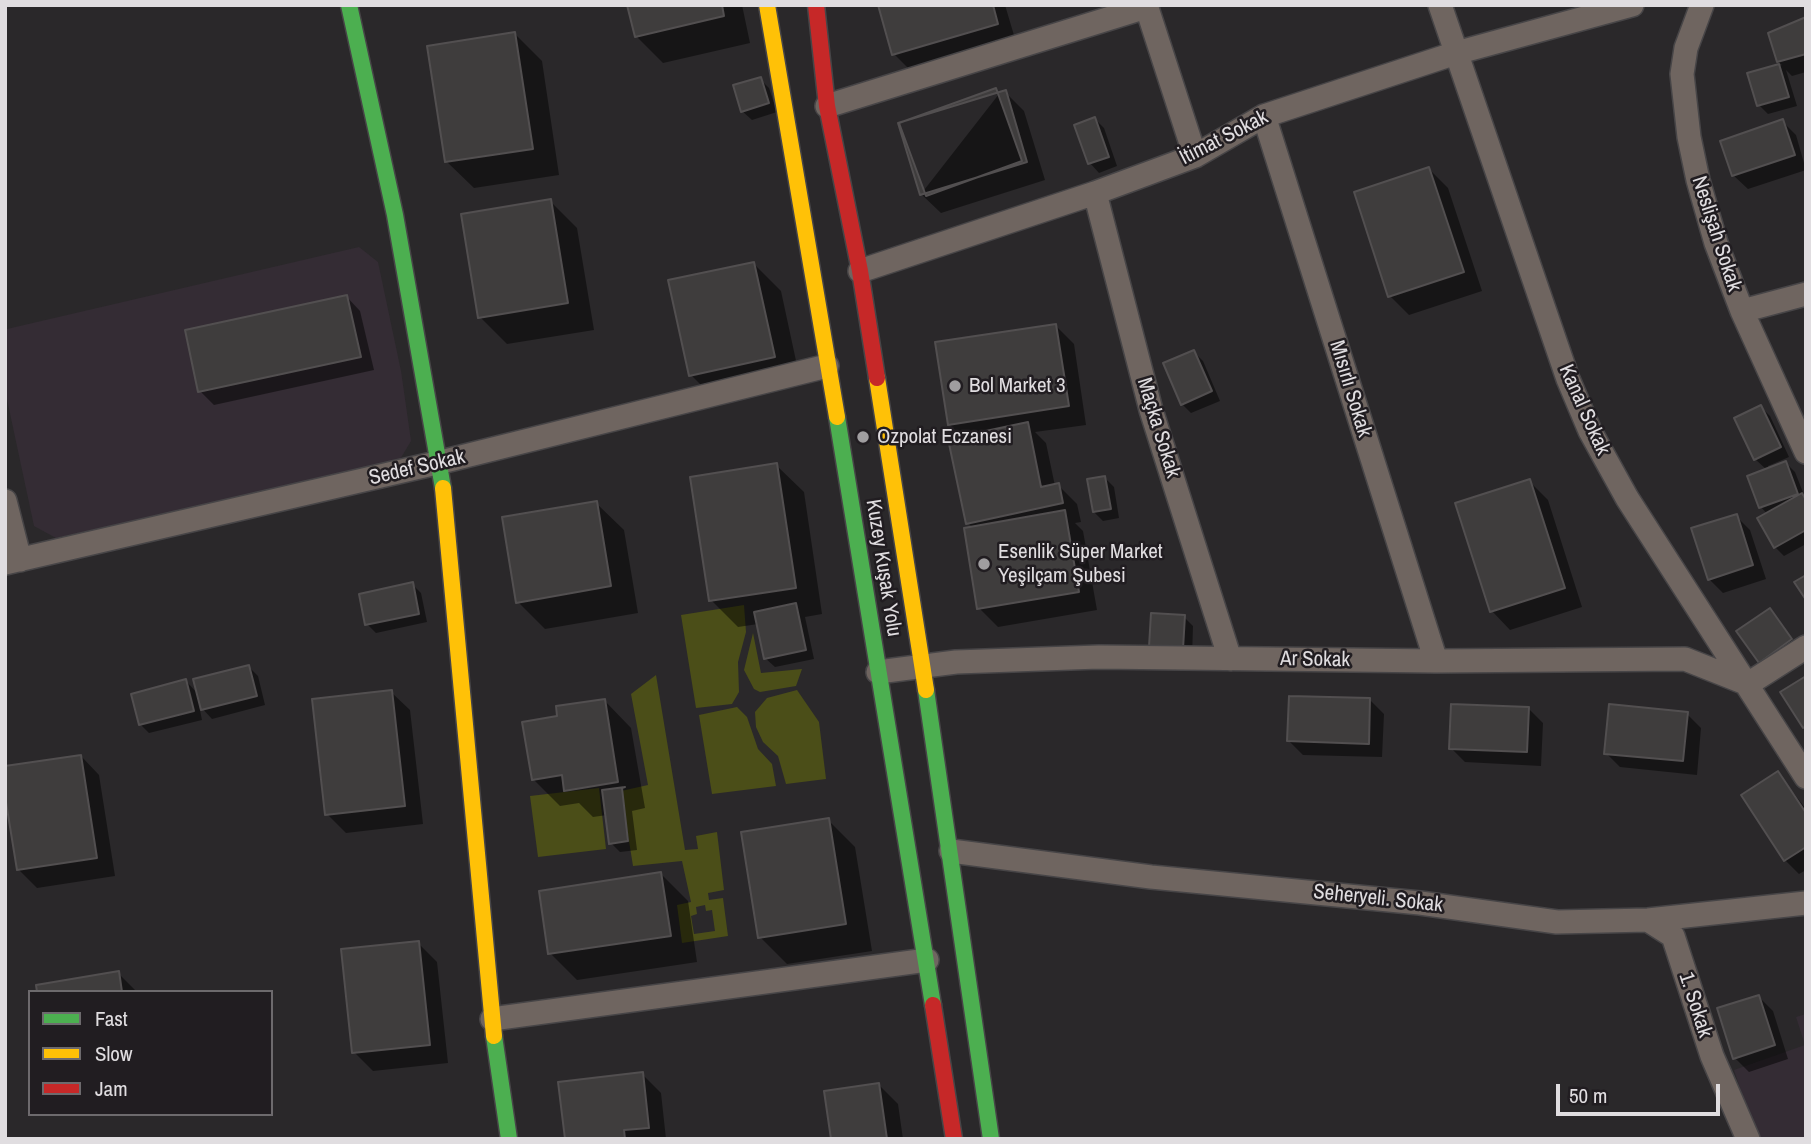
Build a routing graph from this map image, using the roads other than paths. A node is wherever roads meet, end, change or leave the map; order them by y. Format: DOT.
graph roads {
  1 [pos="349,5"];
  2 [pos="767,5"];
  3 [pos="816,5"];
  4 [pos="1440,5"];
  5 [pos="1632,5"];
  6 [pos="1702,5"];
  7 [pos="1146,6"];
  8 [pos="1456,53"];
  9 [pos="827,106"];
  10 [pos="1264,116"];
  11 [pos="1195,156"];
  12 [pos="1095,193"];
  13 [pos="860,271"];
  14 [pos="1806,294"];
  15 [pos="1742,311"];
  16 [pos="827,366"];
  17 [pos="1806,452"];
  18 [pos="442,462"];
  19 [pos="5,500"];
  20 [pos="13,562"];
  21 [pos="1806,647"];
  22 [pos="1230,659"];
  23 [pos="1436,661"];
  24 [pos="923,666"];
  25 [pos="878,672"];
  26 [pos="1748,684"];
  27 [pos="1806,777"];
  28 [pos="951,851"];
  29 [pos="1806,903"];
  30 [pos="1648,920"];
  31 [pos="928,960"];
  32 [pos="492,1019"];
  33 [pos="509,1139"];
  34 [pos="954,1139"];
  35 [pos="991,1139"];
  36 [pos="1748,1139"];
  1 -- 18 [label="main road"];
  2 -- 16 [label="main road, Kuzey Kuşak Yolu"];
  3 -- 9 [label="main road, Kuzey Kuşak Yolu"];
  4 -- 8 [label="street, Kanal Sokak"];
  5 -- 8 [label="street, İtimat Sokak"];
  6 -- 15 [label="street, Neslişah Sokak"];
  7 -- 9 [label="street"];
  7 -- 11 [label="street"];
  8 -- 10 [label="street, İtimat Sokak"];
  8 -- 26 [label="street, Kanal Sokak"];
  9 -- 13 [label="main road, Kuzey Kuşak Yolu"];
  10 -- 11 [label="street, İtimat Sokak"];
  10 -- 23 [label="street, Mısırlı Sokak"];
  11 -- 12 [label="street, İtimat Sokak"];
  12 -- 13 [label="street, İtimat Sokak"];
  12 -- 22 [label="street, Maçka Sokak"];
  13 -- 24 [label="main road, Kuzey Kuşak Yolu"];
  14 -- 15 [label="street"];
  15 -- 17 [label="street, Neslişah Sokak"];
  16 -- 18 [label="street, Sedef Sokak"];
  16 -- 25 [label="main road, Kuzey Kuşak Yolu"];
  18 -- 20 [label="street, Sedef Sokak"];
  18 -- 32 [label="main road"];
  19 -- 20 [label="street"];
  21 -- 26 [label="street"];
  22 -- 23 [label="street, Ar Sokak"];
  22 -- 24 [label="street, Ar Sokak"];
  23 -- 26 [label="street, Ar Sokak"];
  24 -- 25 [label="street, Ar Sokak"];
  24 -- 28 [label="main road, Kuzey Kuşak Yolu"];
  25 -- 31 [label="main road, Kuzey Kuşak Yolu"];
  26 -- 27 [label="street, Kanal Sokak"];
  28 -- 30 [label="street, Seheryeli. Sokak"];
  28 -- 35 [label="main road, Kuzey Kuşak Yolu"];
  29 -- 30 [label="street, Seheryeli. Sokak"];
  30 -- 36 [label="street, 1. Sokak"];
  31 -- 32 [label="street"];
  31 -- 34 [label="main road, Kuzey Kuşak Yolu"];
  32 -- 33 [label="main road"];
}
